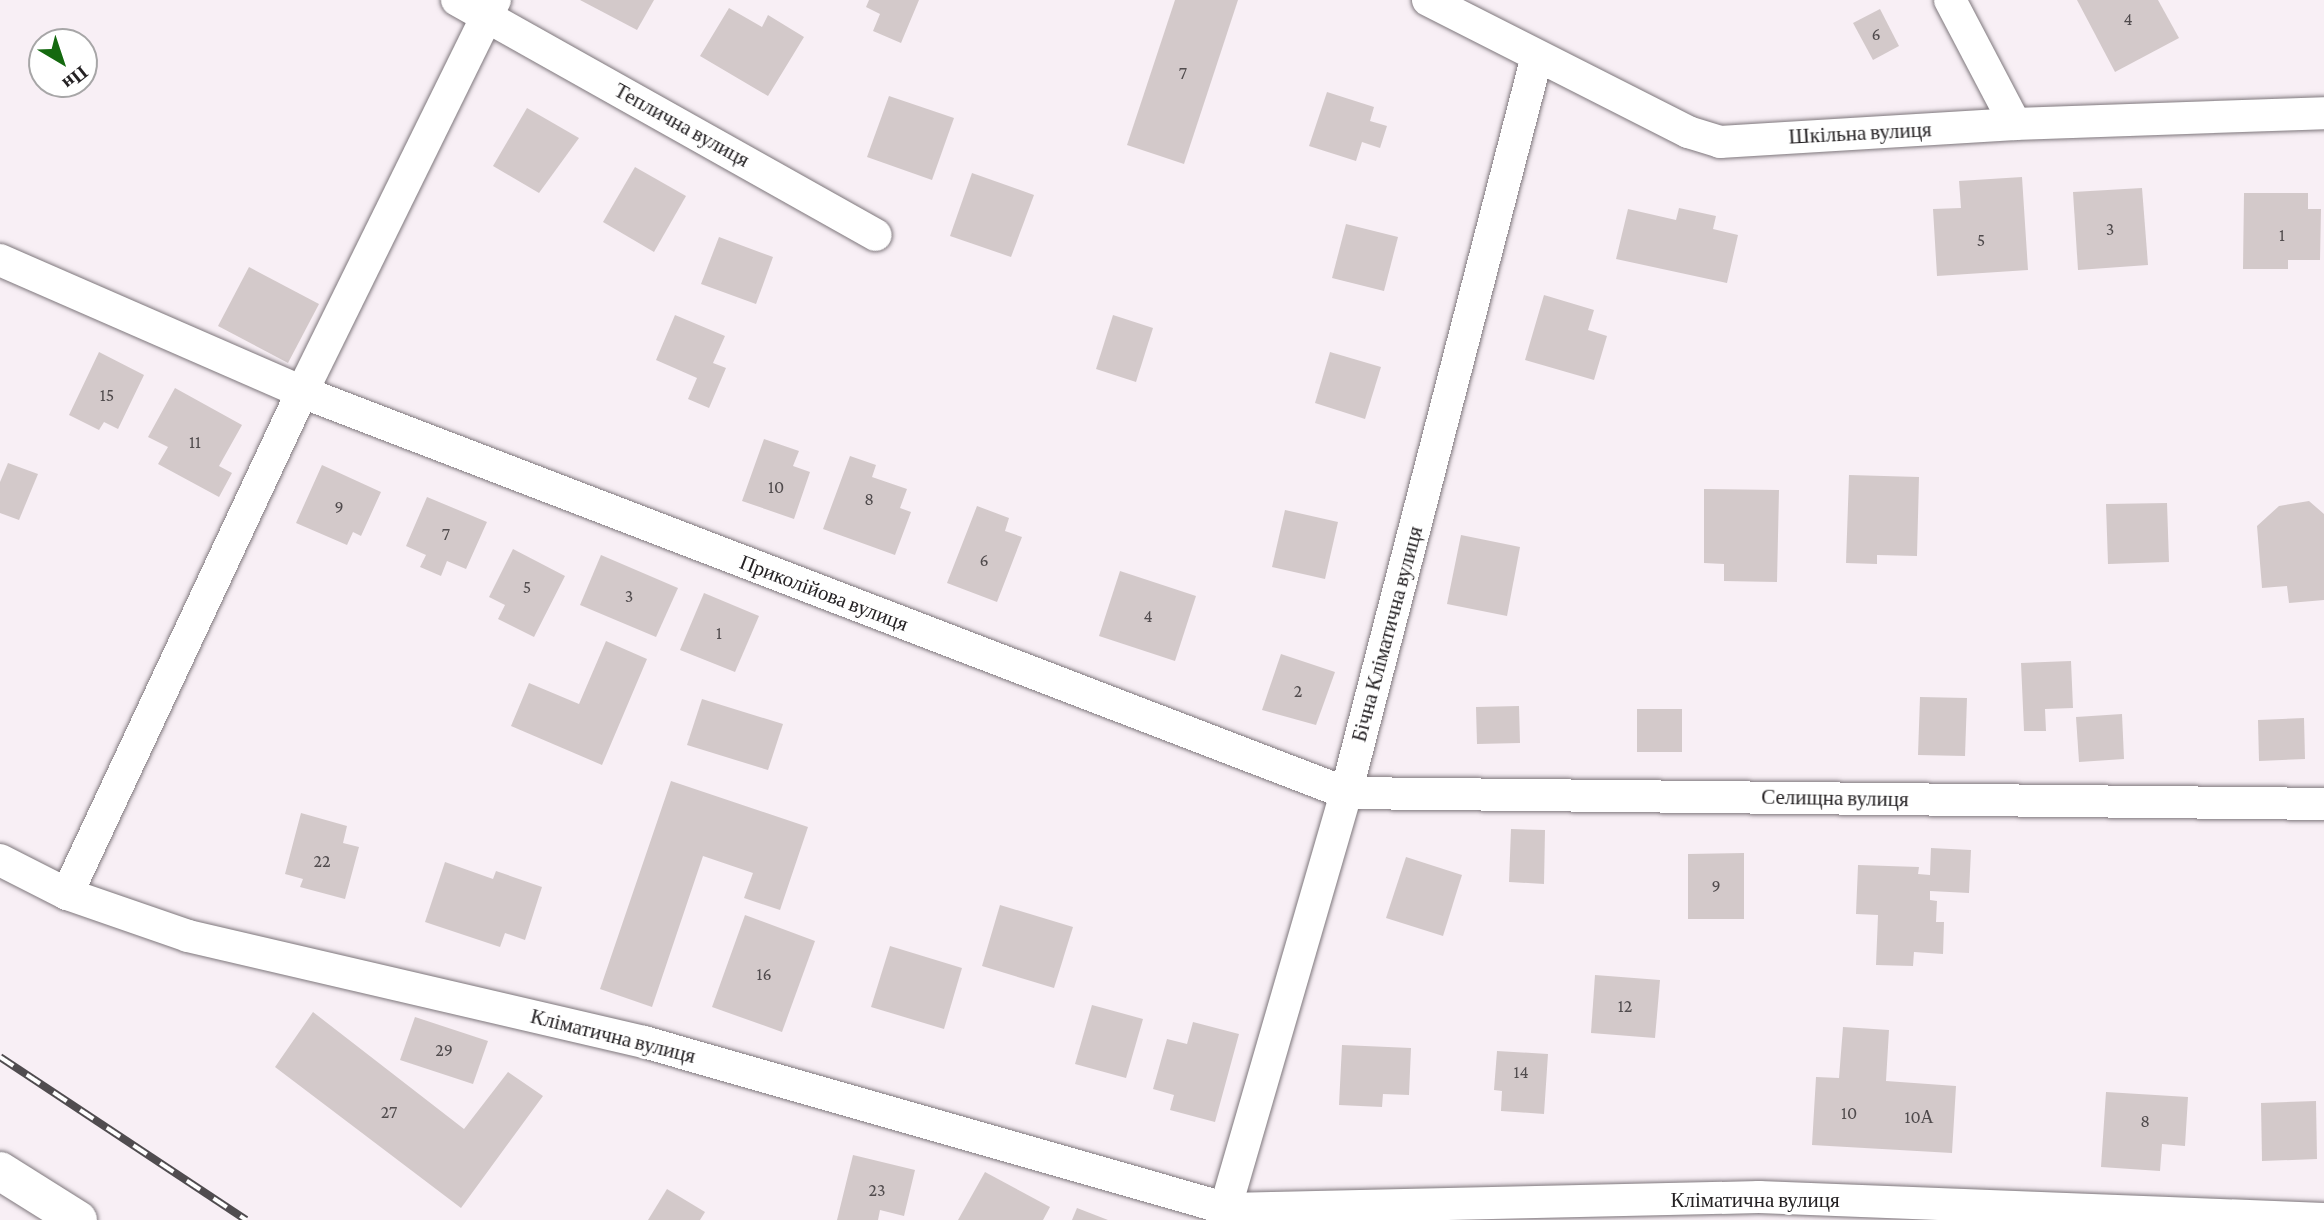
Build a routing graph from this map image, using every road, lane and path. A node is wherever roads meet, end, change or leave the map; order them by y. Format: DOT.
graph roads {
  1 [pos="457,0"];
  2 [pos="1428,0"];
  3 [pos="1950,0"];
  4 [pos="491,8"];
  5 [pos="1537,56"];
  6 [pos="2324,113"];
  7 [pos="2015,124"];
  8 [pos="876,235"];
  9 [pos="0,260"];
  10 [pos="302,392"];
  11 [pos="1346,793"];
  12 [pos="2324,804"];
  13 [pos="0,860"];
  14 [pos="67,894"];
  15 [pos="0,1171"];
  16 [pos="1225,1215"];
  17 [pos="2324,1219"];
  18 [pos="78,1220"];
  1 -- 4 [label="street, Теплична вулиця"];
  2 -- 5 [label="street, Шкільна вулиця"];
  3 -- 7 [label="street"];
  4 -- 8 [label="street, Теплична вулиця"];
  4 -- 10 [label="street"];
  5 -- 7 [label="street, Шкільна вулиця"];
  5 -- 11 [label="street, Бічна Кліматична вулиця"];
  6 -- 7 [label="street, Шкільна вулиця"];
  9 -- 10 [label="street, Приколійова вулиця"];
  10 -- 11 [label="street, Приколійова вулиця"];
  10 -- 14 [label="street"];
  11 -- 12 [label="street, Селищна вулиця"];
  11 -- 16 [label="street, Бічна Кліматична вулиця"];
  13 -- 14 [label="street, Кліматична вулиця"];
  14 -- 16 [label="street, Кліматична вулиця"];
  15 -- 18 [label="main road"];
  16 -- 17 [label="street, Кліматична вулиця"];
}
